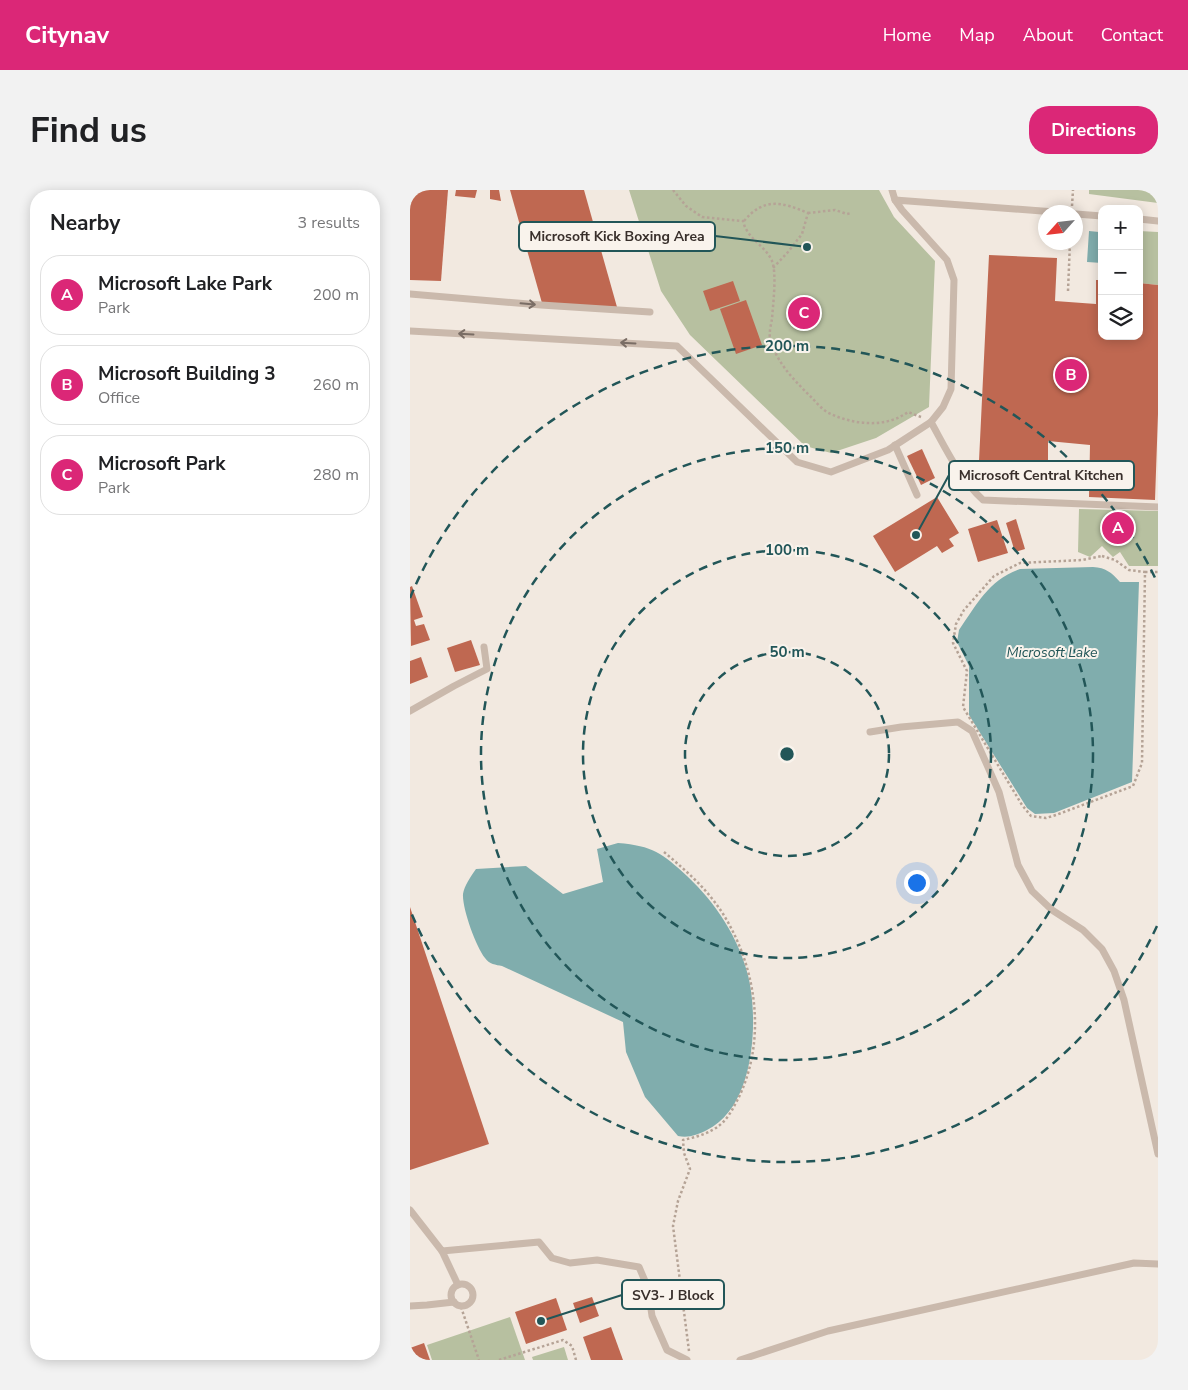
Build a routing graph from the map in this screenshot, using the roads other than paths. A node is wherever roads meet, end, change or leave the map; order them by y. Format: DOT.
graph roads {
  1 [pos="892,190"];
  2 [pos="895,200"];
  3 [pos="1038,211"];
  4 [pos="1083,215"];
  5 [pos="1098,216"];
  6 [pos="1143,219"];
  7 [pos="1158,221"];
  8 [pos="410,294"];
  9 [pos="650,312"];
  10 [pos="410,331"];
  11 [pos="932,422"];
  12 [pos="895,445"];
  13 [pos="917,495"];
  14 [pos="1158,507"];
  15 [pos="484,646"];
  16 [pos="410,711"];
  17 [pos="870,732"];
  18 [pos="1158,1154"];
  19 [pos="410,1210"];
  20 [pos="442,1251"];
  21 [pos="1158,1264"];
  22 [pos="458,1284"];
  23 [pos="458,1304"];
  24 [pos="410,1306"];
  25 [pos="689,1360"];
  26 [pos="740,1360"];
  1 -- 2 [label="lane"];
  2 -- 3 [label="lane"];
  2 -- 11 [label="lane"];
  4 -- 5 [label="lane"];
  6 -- 7 [label="lane"];
  8 -- 9 [label="lane, one-way"];
  12 -- 10 [label="lane, one-way"];
  11 -- 12 [label="lane"];
  11 -- 14 [label="lane"];
  12 -- 13 [label="lane"];
  15 -- 16 [label="lane"];
  17 -- 18 [label="lane"];
  19 -- 20 [label="lane"];
  20 -- 22 [label="lane"];
  20 -- 25 [label="lane"];
  21 -- 26 [label="lane"];
  22 -- 23 [label="lane"];
  22 -- 23 [label="lane"];
  23 -- 24 [label="lane"];
}
